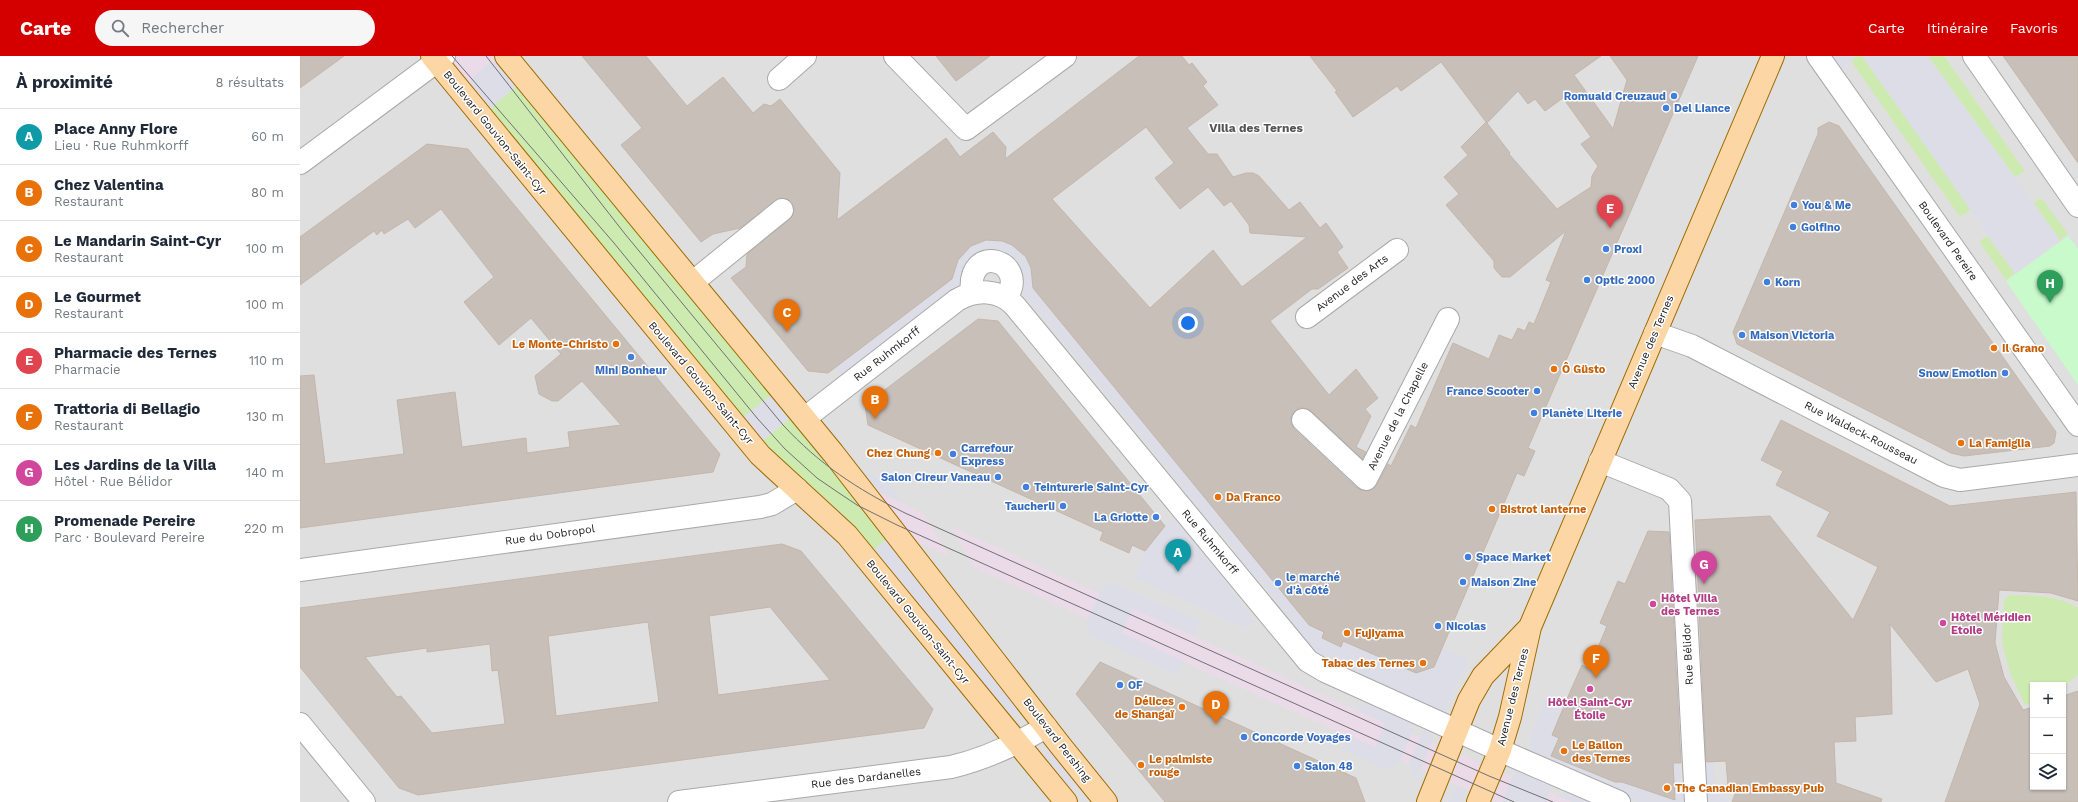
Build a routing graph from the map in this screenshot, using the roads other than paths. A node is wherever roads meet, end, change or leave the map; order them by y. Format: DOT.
graph roads {
  1 [pos="506,56"];
  2 [pos="805,56"];
  3 [pos="895,56"];
  4 [pos="1065,56"];
  5 [pos="1773,56"];
  6 [pos="1818,56"];
  7 [pos="1974,56"];
  8 [pos="438,58"];
  9 [pos="779,79"];
  10 [pos="300,163"];
  11 [pos="2075,197"];
  12 [pos="782,210"];
  13 [pos="1397,250"];
  14 [pos="692,282"];
  15 [pos="972,293"];
  16 [pos="1006,298"];
  17 [pos="1307,317"];
  18 [pos="1448,319"];
  19 [pos="1655,333"];
  20 [pos="805,418"];
  21 [pos="1303,420"];
  22 [pos="2078,425"];
  23 [pos="1600,461"];
  24 [pos="2078,465"];
  25 [pos="796,489"];
  26 [pos="300,570"];
  27 [pos="1530,627"];
  28 [pos="300,724"];
  29 [pos="1046,727"];
  30 [pos="1457,730"];
  31 [pos="1018,743"];
  32 [pos="1500,750"];
  33 [pos="1481,795"];
  34 [pos="364,802"];
  35 [pos="679,802"];
  36 [pos="1066,802"];
  37 [pos="1106,802"];
  38 [pos="1428,802"];
  39 [pos="1620,802"];
  40 [pos="1696,802"];
  1 -- 14 [label="main road"];
  2 -- 9 [label="street"];
  3 -- 4 [label="street"];
  5 -- 19 [label="main road, Avenue des Ternes"];
  6 -- 22 [label="street, Boulevard Pereire"];
  7 -- 11 [label="street"];
  8 -- 10 [label="street"];
  8 -- 25 [label="main road, Boulevard Gouvion-Saint-Cyr"];
  12 -- 14 [label="street"];
  13 -- 17 [label="street, Avenue des Arts"];
  14 -- 20 [label="main road"];
  15 -- 16 [label="street, Rue Ruhmkorff"];
  15 -- 16 [label="street"];
  15 -- 20 [label="street, Rue Ruhmkorff"];
  16 -- 30 [label="street, Rue Ruhmkorff"];
  18 -- 21 [label="street, Avenue de la Chapelle"];
  19 -- 23 [label="main road, Avenue des Ternes"];
  19 -- 24 [label="street, Rue Waldeck-Rousseau"];
  20 -- 29 [label="main road, Boulevard Pershing"];
  23 -- 27 [label="main road, Avenue des Ternes"];
  23 -- 40 [label="street, Rue Bélidor"];
  25 -- 26 [label="street, Rue du Dobropol"];
  25 -- 31 [label="main road, Boulevard Gouvion-Saint-Cyr"];
  27 -- 30 [label="main road, Avenue des Ternes"];
  27 -- 32 [label="main road, Avenue des Ternes"];
  28 -- 34 [label="street"];
  29 -- 31 [label="street, Rue des Dardanelles"];
  29 -- 37 [label="main road, Boulevard Pershing"];
  30 -- 32 [label="street"];
  30 -- 38 [label="main road, Avenue des Ternes"];
  31 -- 35 [label="street, Rue des Dardanelles"];
  31 -- 36 [label="main road"];
  32 -- 33 [label="main road, Avenue des Ternes"];
  32 -- 39 [label="street"];
}
